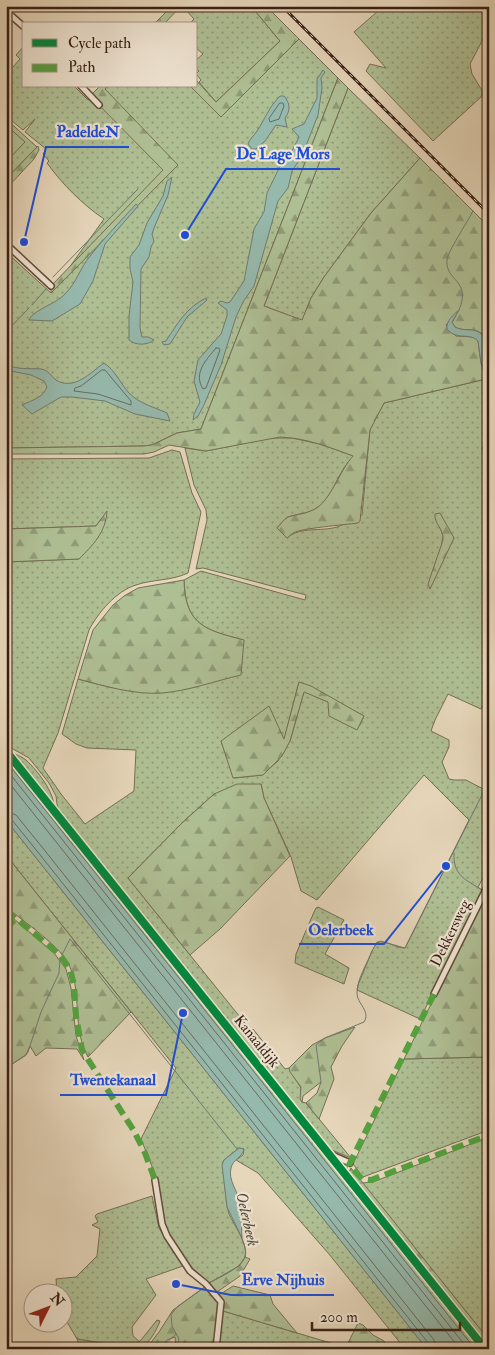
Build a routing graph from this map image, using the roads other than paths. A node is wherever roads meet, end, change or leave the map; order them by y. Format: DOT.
graph roads {
  1 [pos="6,10"];
  2 [pos="22,25"];
  3 [pos="83,88"];
  4 [pos="100,105"];
  5 [pos="6,244"];
  6 [pos="51,286"];
  7 [pos="6,751"];
  8 [pos="489,883"];
  9 [pos="434,994"];
  10 [pos="330,1154"];
  11 [pos="346,1174"];
  12 [pos="155,1180"];
  13 [pos="216,1349"];
  14 [pos="485,1349"];
  1 -- 2 [label="street"];
  3 -- 4 [label="street"];
  5 -- 6 [label="street"];
  7 -- 10 [label="street, Kanaaldijk"];
  8 -- 9 [label="street, Dekkersweg"];
  10 -- 11 [label="street, Kanaaldijk"];
  10 -- 11 [label="street"];
  11 -- 14 [label="street, Kanaaldijk"];
  12 -- 13 [label="street"];
}
